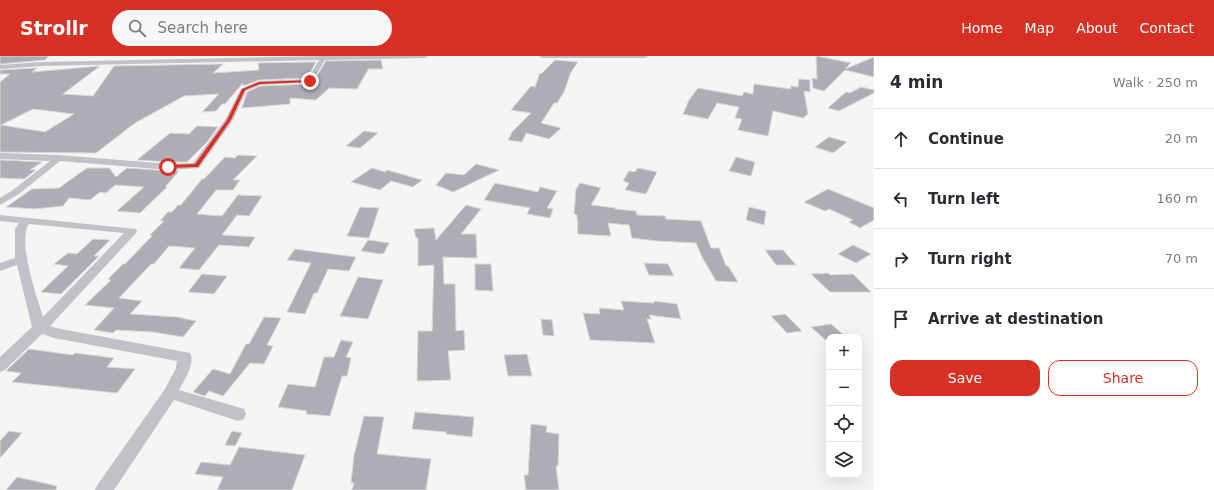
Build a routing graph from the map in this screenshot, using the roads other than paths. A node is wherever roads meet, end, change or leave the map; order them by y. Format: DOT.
graph roads {
  1 [pos="390,56"];
  2 [pos="425,56"];
  3 [pos="542,56"];
  4 [pos="645,56"];
  5 [pos="323,57"];
  6 [pos="0,67"];
  7 [pos="0,156"];
  8 [pos="59,158"];
  9 [pos="0,202"];
  10 [pos="0,218"];
  11 [pos="26,220"];
  12 [pos="21,260"];
  13 [pos="0,267"];
  14 [pos="39,327"];
  15 [pos="0,366"];
  16 [pos="170,393"];
  17 [pos="238,414"];
  18 [pos="104,490"];
  1 -- 2 [label="street"];
  1 -- 5 [label="street"];
  3 -- 4 [label="street"];
  5 -- 6 [label="street"];
  5 -- 8 [label="street"];
  7 -- 8 [label="street"];
  8 -- 9 [label="street"];
  10 -- 11 [label="street"];
  11 -- 12 [label="street"];
  11 -- 14 [label="street"];
  12 -- 13 [label="street"];
  12 -- 14 [label="street"];
  14 -- 15 [label="street"];
  14 -- 16 [label="street"];
  16 -- 17 [label="street"];
  16 -- 18 [label="street"];
}
